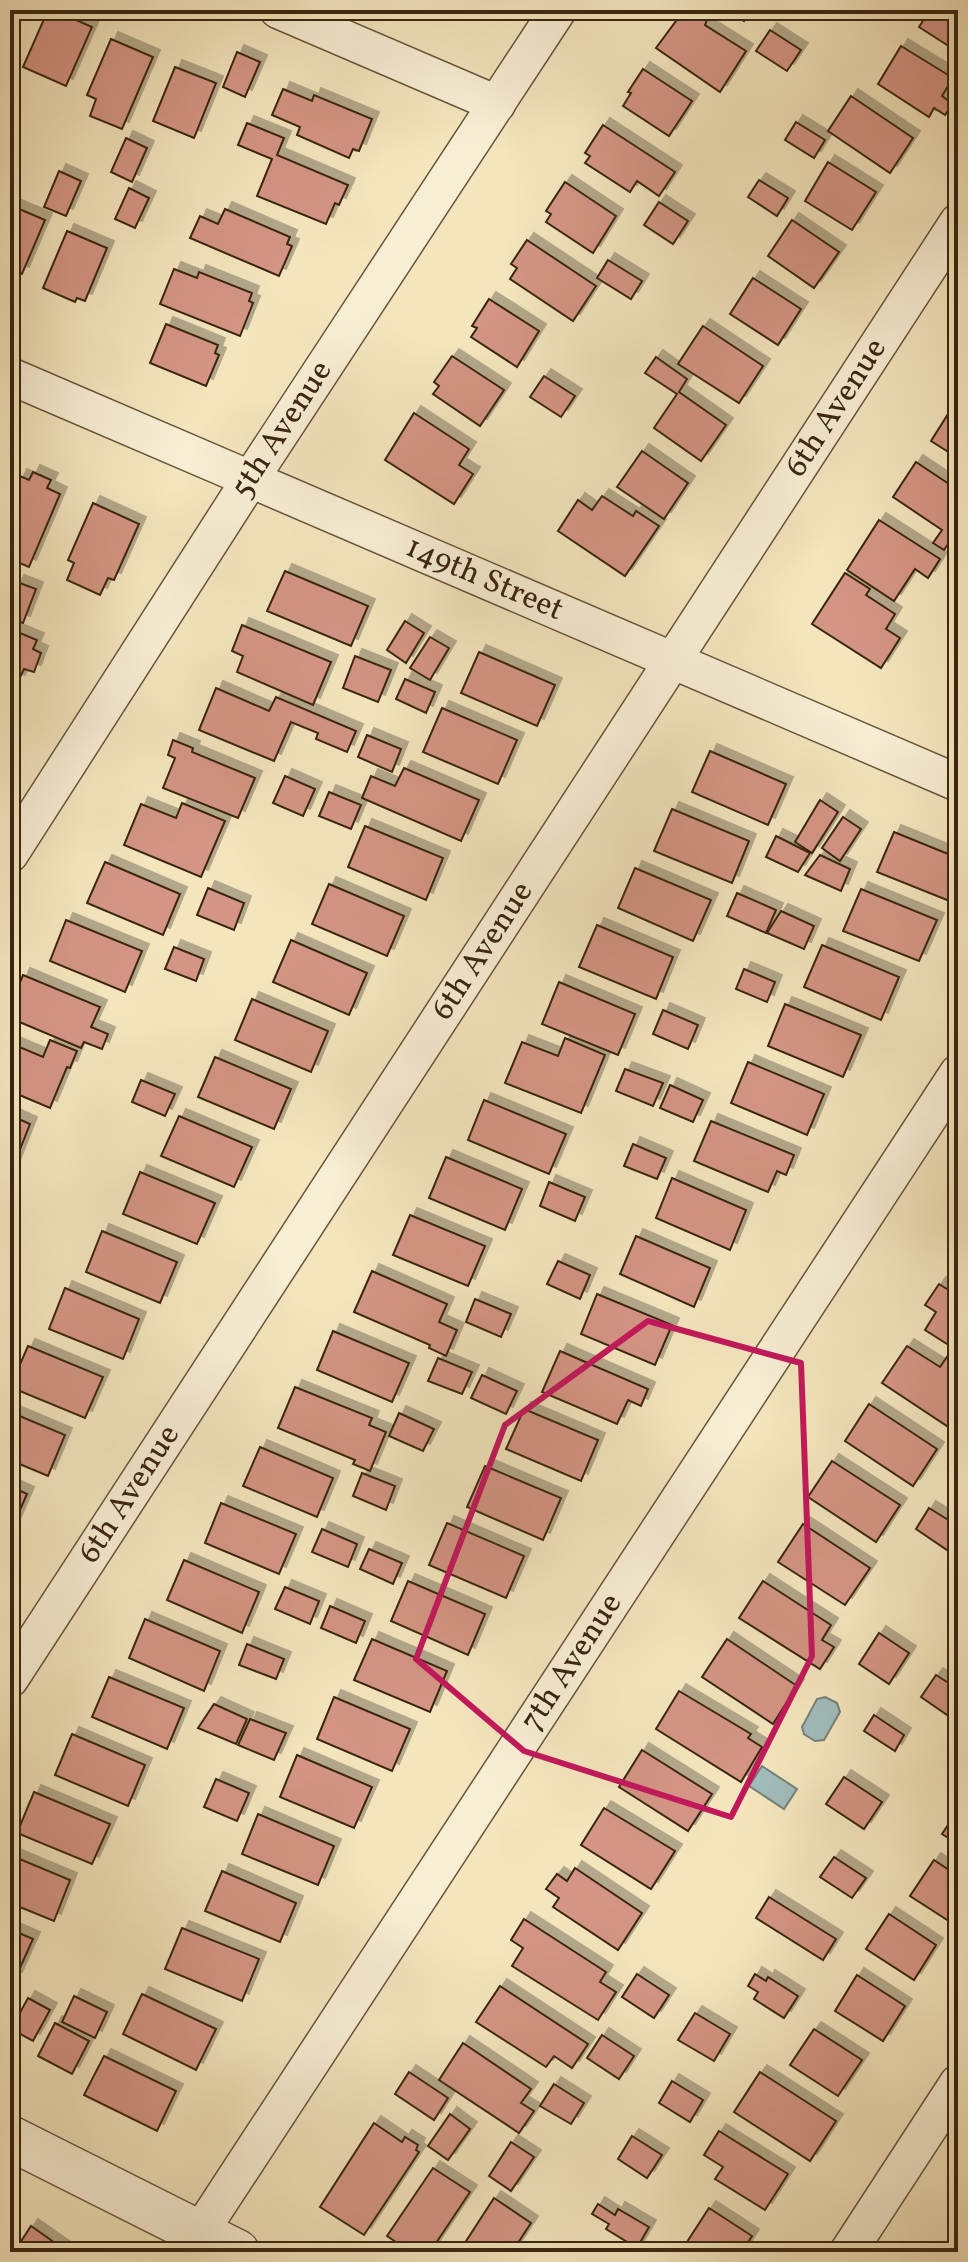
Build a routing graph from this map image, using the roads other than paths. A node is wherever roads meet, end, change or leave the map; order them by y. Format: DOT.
graph roads {
  1 [pos="278,10"];
  2 [pos="558,10"];
  3 [pos="497,104"];
  4 [pos="958,222"];
  5 [pos="10,376"];
  6 [pos="251,478"];
  7 [pos="673,659"];
  8 [pos="958,783"];
  9 [pos="10,854"];
  10 [pos="958,1073"];
  11 [pos="10,1679"];
  12 [pos="958,2083"];
  13 [pos="10,2138"];
  14 [pos="208,2245"];
  15 [pos="848,2252"];
  1 -- 3 [label="street"];
  2 -- 3 [label="street, 5th Avenue"];
  3 -- 6 [label="street, 5th Avenue"];
  4 -- 7 [label="street, 6th Avenue"];
  5 -- 6 [label="street, 149th Street"];
  6 -- 7 [label="street, 149th Street"];
  6 -- 9 [label="street, 5th Avenue"];
  7 -- 8 [label="street, 149th Street"];
  7 -- 11 [label="street, 6th Avenue"];
  10 -- 14 [label="street, 7th Avenue"];
  12 -- 15 [label="street"];
  13 -- 14 [label="street"];
}
